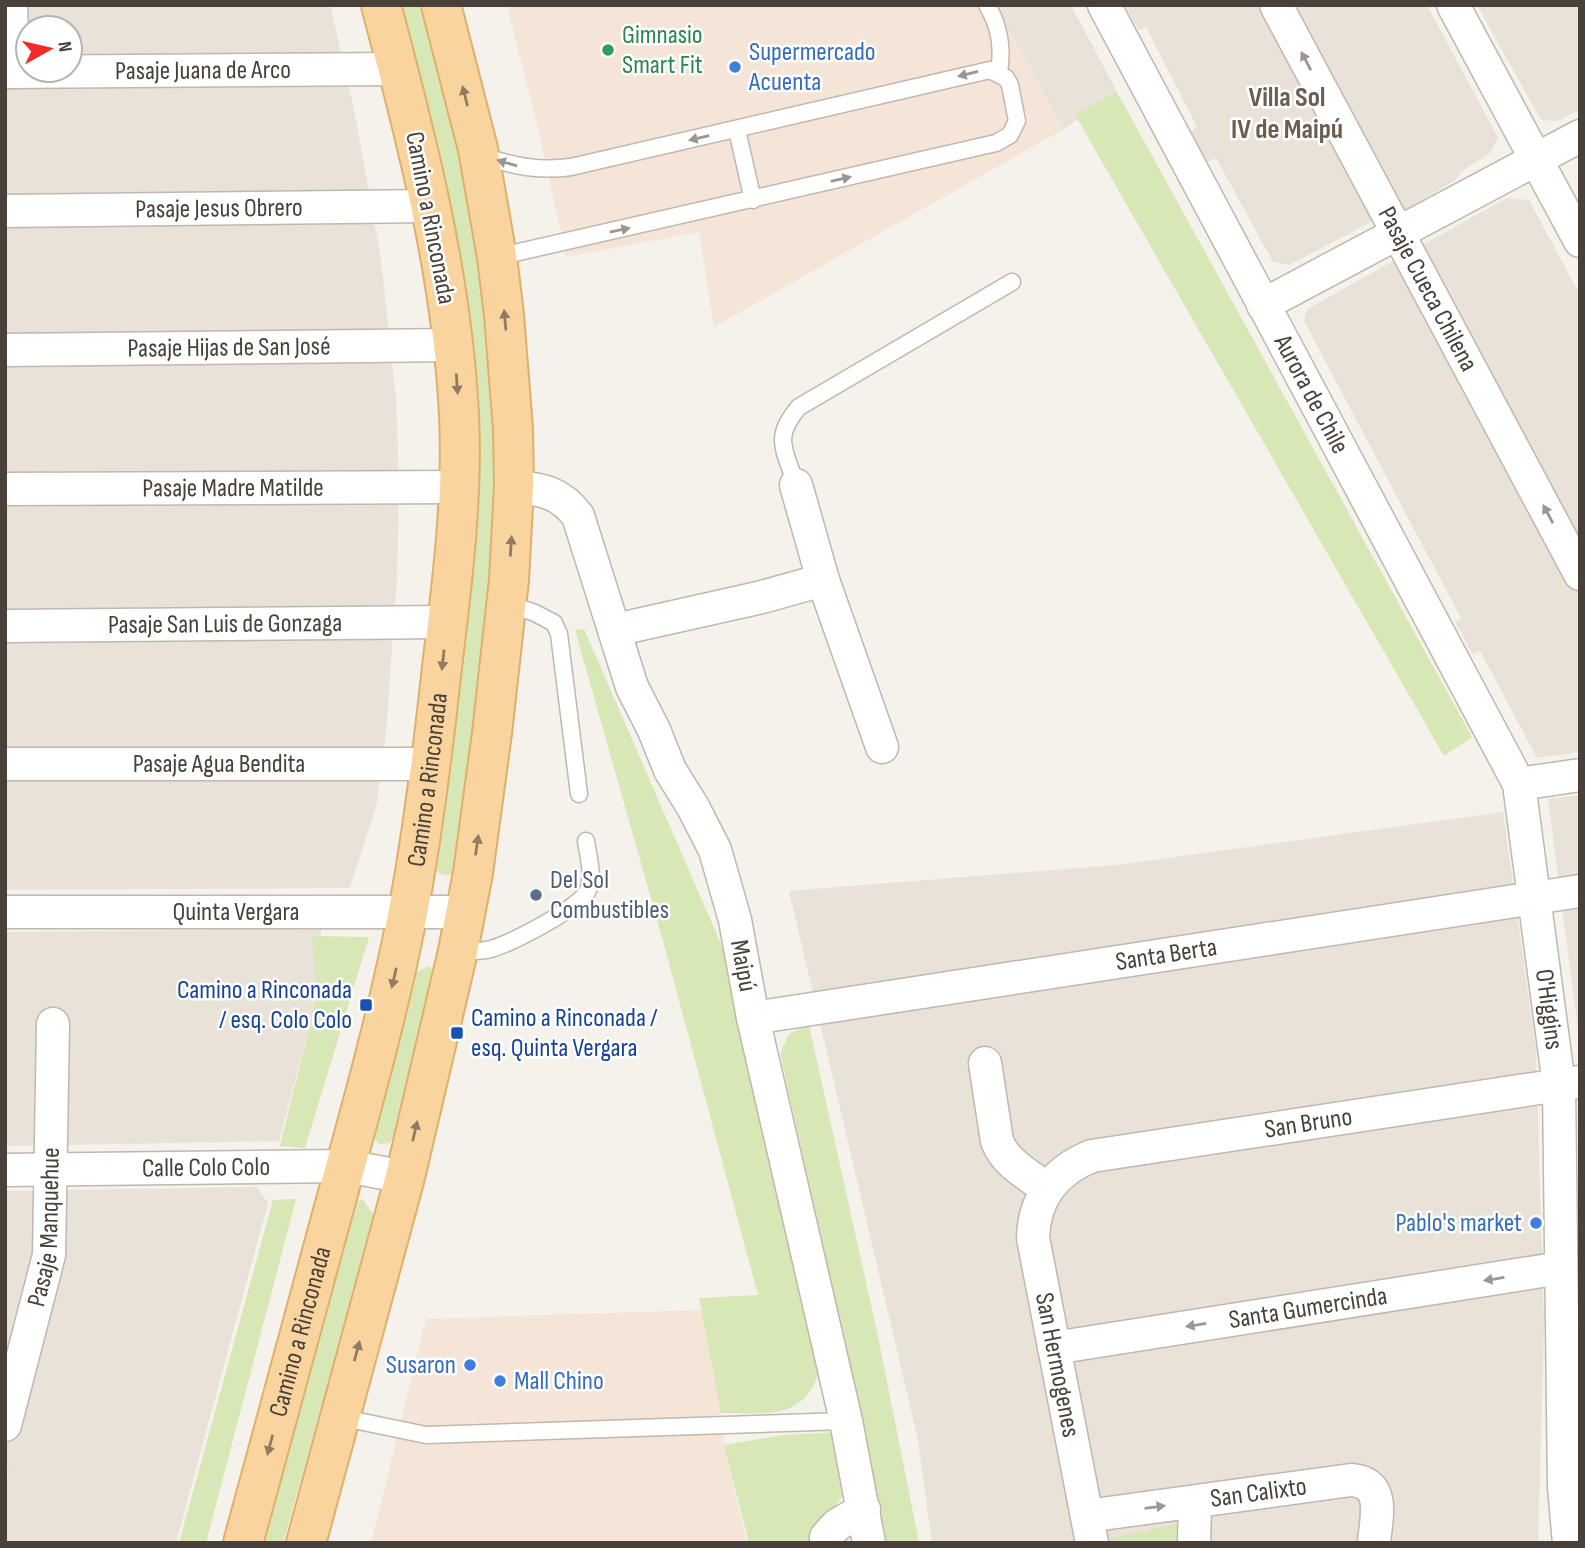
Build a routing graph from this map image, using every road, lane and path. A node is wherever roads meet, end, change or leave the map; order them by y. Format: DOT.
graph roads {
  1 [pos="11,5"];
  2 [pos="381,5"];
  3 [pos="441,5"];
  4 [pos="987,5"];
  5 [pos="1104,5"];
  6 [pos="1276,5"];
  7 [pos="1453,5"];
  8 [pos="398,69"];
  9 [pos="9,72"];
  10 [pos="999,73"];
  11 [pos="737,130"];
  12 [pos="1580,136"];
  13 [pos="478,149"];
  14 [pos="1536,159"];
  15 [pos="752,200"];
  16 [pos="432,206"];
  17 [pos="5,211"];
  18 [pos="1398,233"];
  19 [pos="1580,241"];
  20 [pos="497,257"];
  21 [pos="1012,282"];
  22 [pos="1263,305"];
  23 [pos="454,345"];
  24 [pos="5,350"];
  25 [pos="796,485"];
  26 [pos="514,486"];
  27 [pos="459,487"];
  28 [pos="5,489"];
  29 [pos="1580,574"];
  30 [pos="823,580"];
  31 [pos="506,603"];
  32 [pos="447,622"];
  33 [pos="5,626"];
  34 [pos="615,630"];
  35 [pos="882,747"];
  36 [pos="5,764"];
  37 [pos="432,764"];
  38 [pos="1580,775"];
  39 [pos="1519,784"];
  40 [pos="579,794"];
  41 [pos="586,841"];
  42 [pos="1580,891"];
  43 [pos="1535,898"];
  44 [pos="5,912"];
  45 [pos="408,912"];
  46 [pos="465,912"];
  47 [pos="458,951"];
  48 [pos="753,1018"];
  49 [pos="53,1024"];
  50 [pos="985,1063"];
  51 [pos="1569,1084"];
  52 [pos="346,1166"];
  53 [pos="51,1169"];
  54 [pos="5,1170"];
  55 [pos="405,1177"];
  56 [pos="1047,1189"];
  57 [pos="1561,1268"];
  58 [pos="1054,1348"];
  59 [pos="339,1417"];
  60 [pos="846,1421"];
  61 [pos="5,1425"];
  62 [pos="1572,1450"];
  63 [pos="1564,1487"];
  64 [pos="1195,1503"];
  65 [pos="864,1509"];
  66 [pos="1089,1529"];
  67 [pos="243,1543"];
  68 [pos="306,1543"];
  69 [pos="826,1543"];
  70 [pos="869,1543"];
  71 [pos="1194,1543"];
  72 [pos="1374,1543"];
  73 [pos="1556,1543"];
  74 [pos="1569,1543"];
  1 -- 9 [label="street"];
  2 -- 8 [label="main road, Camino a Rinconada"];
  13 -- 3 [label="main road, one-way"];
  4 -- 10 [label="lane"];
  5 -- 22 [label="street, Aurora de Chile"];
  18 -- 6 [label="street, Pasaje Cueca Chilena, one-way"];
  7 -- 14 [label="street"];
  8 -- 9 [label="street, Pasaje Juana de Arco"];
  8 -- 16 [label="main road, Camino a Rinconada"];
  10 -- 11 [label="lane, one-way"];
  15 -- 10 [label="lane, one-way"];
  11 -- 13 [label="lane, one-way"];
  11 -- 15 [label="lane"];
  12 -- 14 [label="street"];
  13 -- 20 [label="main road"];
  14 -- 18 [label="street"];
  14 -- 19 [label="street"];
  20 -- 15 [label="lane, one-way"];
  16 -- 17 [label="street, Pasaje Jesus Obrero"];
  16 -- 23 [label="main road, Camino a Rinconada"];
  18 -- 22 [label="street"];
  29 -- 18 [label="street, Pasaje Cueca Chilena, one-way"];
  26 -- 20 [label="main road, one-way"];
  21 -- 25 [label="lane"];
  22 -- 39 [label="street, Aurora de Chile"];
  23 -- 24 [label="street, Pasaje Hijas de San José"];
  23 -- 27 [label="main road, Camino a Rinconada, one-way"];
  25 -- 30 [label="street"];
  31 -- 26 [label="main road, one-way"];
  26 -- 34 [label="street, Maipú"];
  27 -- 28 [label="street, Pasaje Madre Matilde"];
  27 -- 32 [label="main road, Camino a Rinconada"];
  30 -- 34 [label="street"];
  30 -- 35 [label="street"];
  31 -- 40 [label="lane"];
  46 -- 31 [label="main road, one-way"];
  32 -- 33 [label="street, Pasaje San Luis de Gonzaga"];
  32 -- 37 [label="main road, Camino a Rinconada, one-way"];
  34 -- 48 [label="street, Maipú"];
  36 -- 37 [label="street, Pasaje Agua Bendita"];
  37 -- 45 [label="main road, Camino a Rinconada"];
  38 -- 39 [label="street"];
  39 -- 43 [label="street, O'Higgins"];
  41 -- 47 [label="lane"];
  42 -- 43 [label="street, Santa Berta"];
  43 -- 48 [label="street, Santa Berta"];
  43 -- 51 [label="street, O'Higgins"];
  44 -- 45 [label="street, Quinta Vergara"];
  45 -- 46 [label="street, Quinta Vergara"];
  45 -- 52 [label="main road, Camino a Rinconada, one-way"];
  46 -- 47 [label="main road"];
  55 -- 47 [label="main road, one-way"];
  48 -- 60 [label="street, Maipú"];
  49 -- 53 [label="street, Pasaje Manquehue"];
  50 -- 56 [label="street"];
  51 -- 56 [label="street, San Bruno"];
  51 -- 57 [label="street, O'Higgins"];
  52 -- 53 [label="street, Calle Colo Colo"];
  52 -- 55 [label="street, Calle Colo Colo"];
  52 -- 67 [label="main road, Camino a Rinconada, one-way"];
  53 -- 54 [label="street, Calle Colo Colo"];
  53 -- 61 [label="street, Pasaje Manquehue"];
  59 -- 55 [label="main road, one-way"];
  56 -- 58 [label="street, San Hermogenes"];
  57 -- 58 [label="street, Santa Gumercinda, one-way"];
  57 -- 62 [label="street, O'Higgins"];
  58 -- 66 [label="street, San Hermogenes"];
  59 -- 60 [label="lane"];
  59 -- 68 [label="main road"];
  60 -- 65 [label="street, Maipú"];
  62 -- 63 [label="street, O'Higgins"];
  63 -- 73 [label="street, O'Higgins"];
  63 -- 74 [label="street, O'Higgins"];
  66 -- 64 [label="street, San Calixto, one-way"];
  64 -- 71 [label="street"];
  64 -- 72 [label="street, San Calixto"];
  65 -- 69 [label="street"];
  65 -- 70 [label="street, Maipú"];
}
